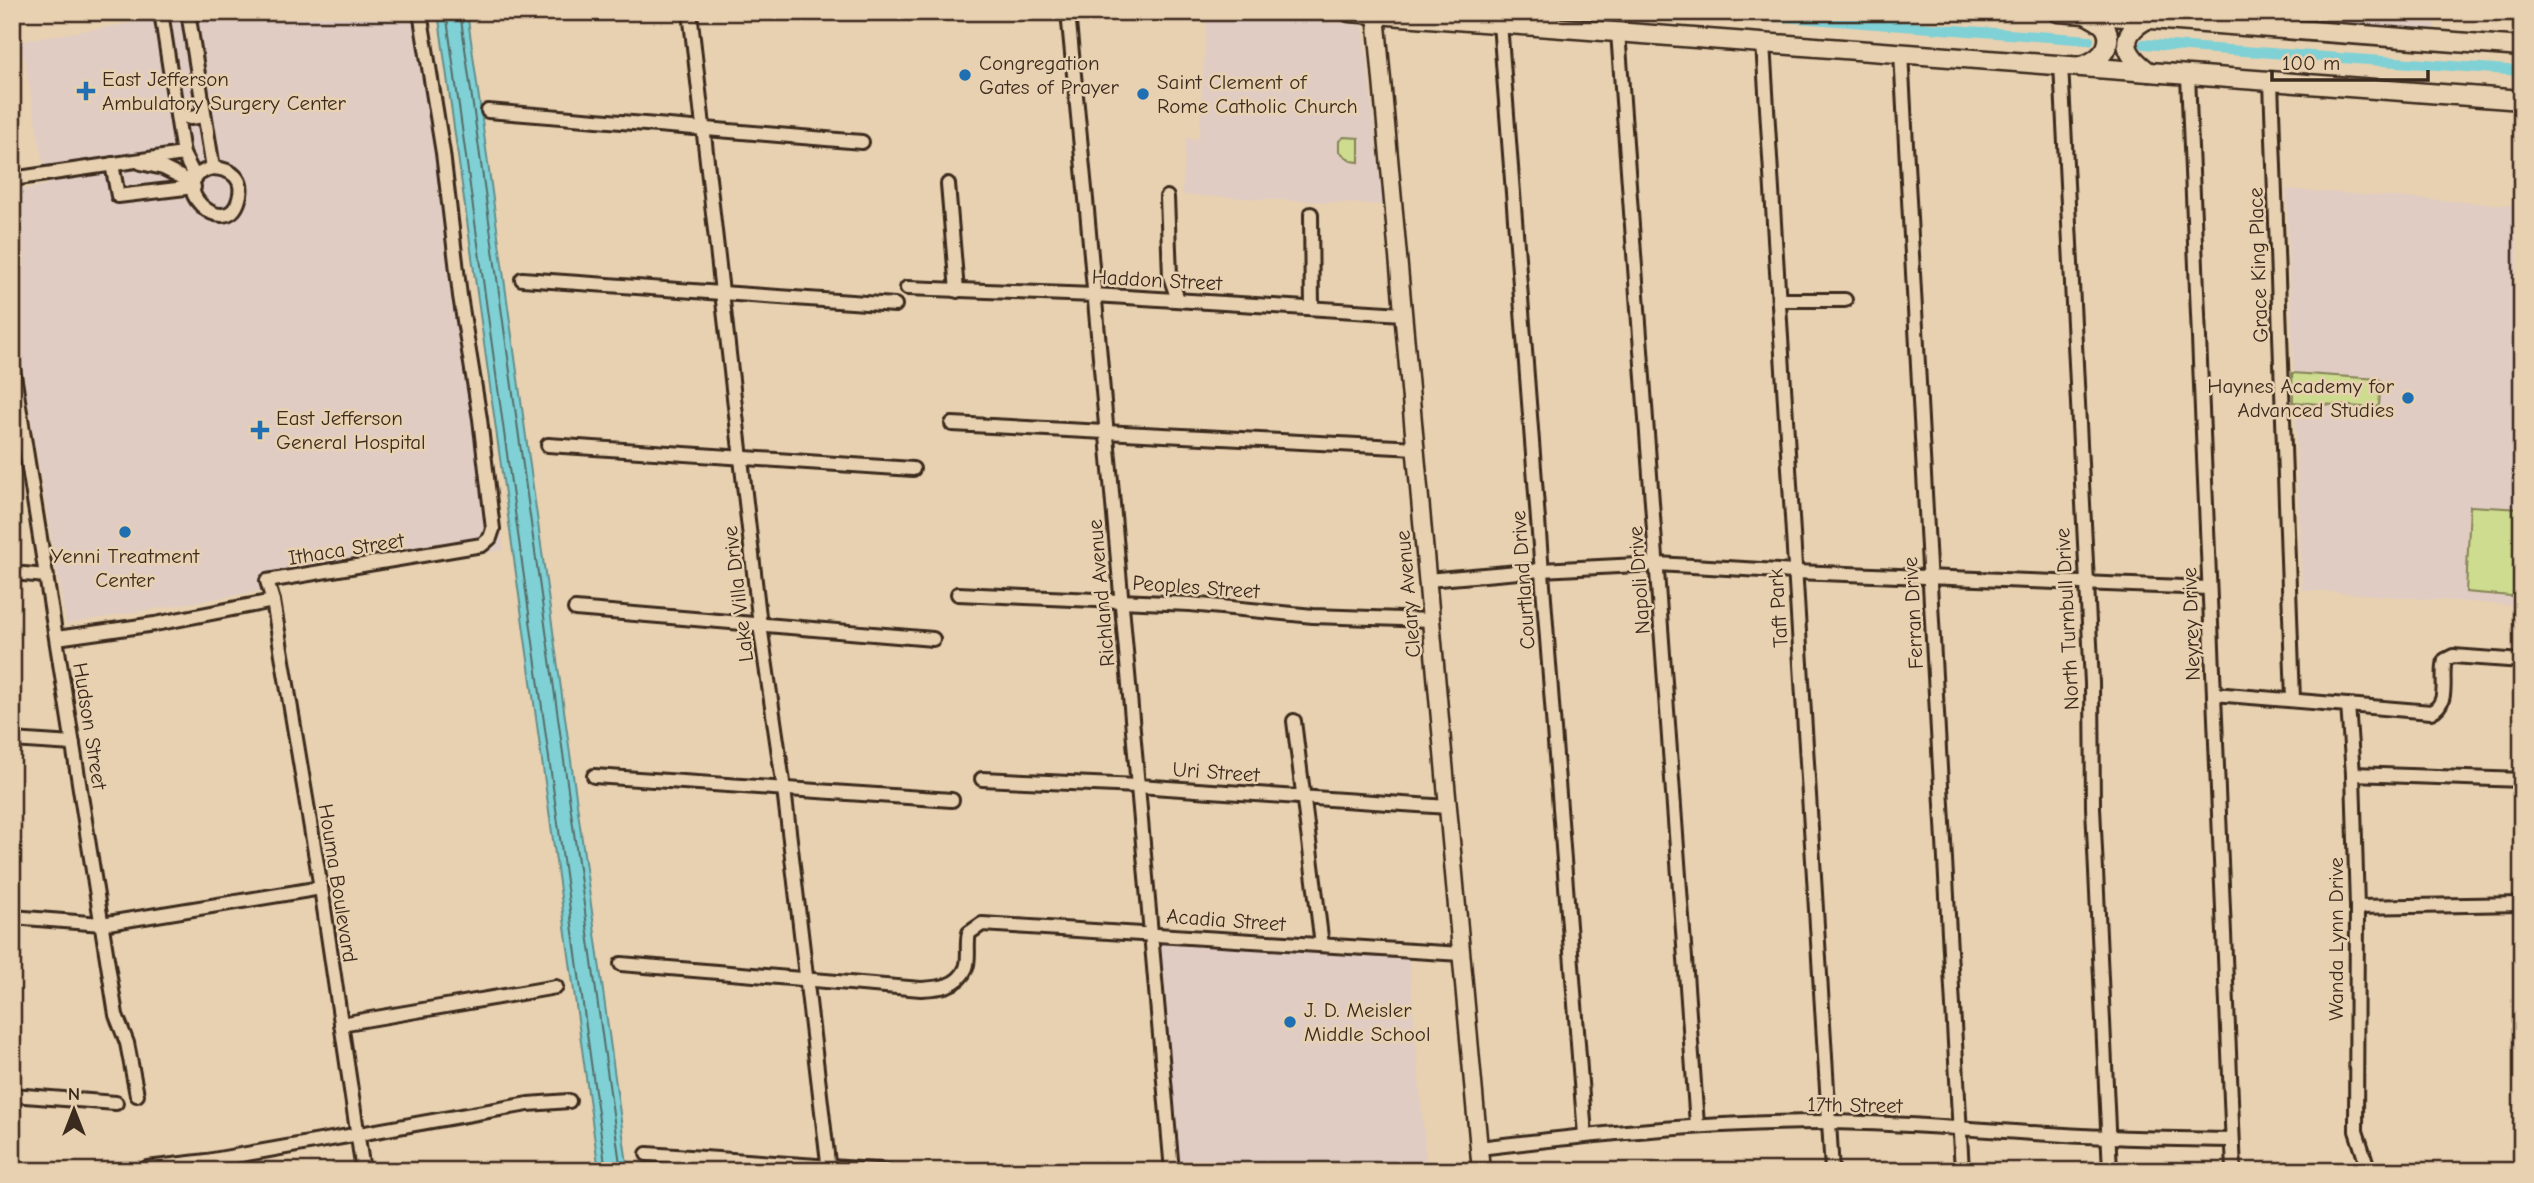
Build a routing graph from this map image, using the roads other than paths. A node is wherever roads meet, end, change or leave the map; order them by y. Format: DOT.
graph roads {
  1 [pos="162,12"];
  2 [pos="188,12"];
  3 [pos="420,12"];
  4 [pos="690,12"];
  5 [pos="1068,12"];
  6 [pos="1349,12"];
  7 [pos="1559,12"];
  8 [pos="1585,12"];
  9 [pos="2058,12"];
  10 [pos="1376,14"];
  11 [pos="2086,15"];
  12 [pos="2181,17"];
  13 [pos="2149,18"];
  14 [pos="2269,21"];
  15 [pos="1500,23"];
  16 [pos="1536,26"];
  17 [pos="1612,31"];
  18 [pos="1763,43"];
  19 [pos="2522,47"];
  20 [pos="1901,53"];
  21 [pos="2061,64"];
  22 [pos="2080,66"];
  23 [pos="2149,72"];
  24 [pos="2188,76"];
  25 [pos="2271,82"];
  26 [pos="2522,100"];
  27 [pos="488,111"];
  28 [pos="177,114"];
  29 [pos="204,116"];
  30 [pos="702,129"];
  31 [pos="862,142"];
  32 [pos="183,153"];
  33 [pos="133,161"];
  34 [pos="112,164"];
  35 [pos="213,167"];
  36 [pos="12,179"];
  37 [pos="194,182"];
  38 [pos="948,184"];
  39 [pos="1167,197"];
  40 [pos="1311,214"];
  41 [pos="522,279"];
  42 [pos="907,288"];
  43 [pos="957,291"];
  44 [pos="724,295"];
  45 [pos="1094,295"];
  46 [pos="1178,300"];
  47 [pos="1779,300"];
  48 [pos="1845,300"];
  49 [pos="895,305"];
  50 [pos="1312,308"];
  51 [pos="1404,314"];
  52 [pos="12,362"];
  53 [pos="16,406"];
  54 [pos="952,424"];
  55 [pos="1106,432"];
  56 [pos="548,445"];
  57 [pos="1416,448"];
  58 [pos="743,458"];
  59 [pos="913,469"];
  60 [pos="1657,564"];
  61 [pos="1541,570"];
  62 [pos="1795,572"];
  63 [pos="12,573"];
  64 [pos="47,576"];
  65 [pos="1930,577"];
  66 [pos="1427,580"];
  67 [pos="2085,583"];
  68 [pos="2209,588"];
  69 [pos="958,594"];
  70 [pos="273,601"];
  71 [pos="1122,601"];
  72 [pos="575,609"];
  73 [pos="1431,621"];
  74 [pos="760,625"];
  75 [pos="57,638"];
  76 [pos="933,639"];
  77 [pos="2522,661"];
  78 [pos="2214,694"];
  79 [pos="2292,699"];
  80 [pos="2348,705"];
  81 [pos="1294,722"];
  82 [pos="12,740"];
  83 [pos="73,744"];
  84 [pos="2353,774"];
  85 [pos="594,776"];
  86 [pos="982,779"];
  87 [pos="2522,780"];
  88 [pos="1138,786"];
  89 [pos="784,789"];
  90 [pos="1303,797"];
  91 [pos="952,800"];
  92 [pos="1448,807"];
  93 [pos="321,888"];
  94 [pos="2522,904"];
  95 [pos="2357,907"];
  96 [pos="12,917"];
  97 [pos="102,924"];
  98 [pos="1152,935"];
  99 [pos="1322,945"];
  100 [pos="1461,954"];
  101 [pos="621,964"];
  102 [pos="806,979"];
  103 [pos="556,987"];
  104 [pos="341,1024"];
  105 [pos="136,1095"];
  106 [pos="12,1096"];
  107 [pos="569,1101"];
  108 [pos="116,1103"];
  109 [pos="1829,1122"];
  110 [pos="1697,1125"];
  111 [pos="1960,1128"];
  112 [pos="357,1133"];
  113 [pos="1585,1135"];
  114 [pos="2109,1137"];
  115 [pos="2232,1140"];
  116 [pos="1479,1148"];
  117 [pos="647,1154"];
  118 [pos="147,1168"];
  119 [pos="829,1169"];
  120 [pos="363,1171"];
  121 [pos="888,1171"];
  122 [pos="1172,1171"];
  123 [pos="1481,1171"];
  124 [pos="1832,1171"];
  125 [pos="1962,1171"];
  126 [pos="2110,1171"];
  127 [pos="2234,1171"];
  128 [pos="2369,1171"];
  1 -- 28 [label="street"];
  2 -- 29 [label="street"];
  3 -- 70 [label="street, Ithaca Street"];
  4 -- 30 [label="street, Lake Villa Drive"];
  5 -- 45 [label="street, Richland Avenue"];
  6 -- 10 [label="main road"];
  7 -- 16 [label="main road"];
  8 -- 17 [label="main road"];
  9 -- 11 [label="main road"];
  10 -- 15 [label="main road"];
  10 -- 51 [label="street, Cleary Avenue"];
  11 -- 13 [label="main road"];
  11 -- 22 [label="main road"];
  12 -- 13 [label="main road"];
  12 -- 14 [label="main road"];
  13 -- 23 [label="main road"];
  14 -- 19 [label="main road"];
  15 -- 16 [label="main road"];
  15 -- 61 [label="street, Courtland Drive"];
  16 -- 17 [label="main road"];
  17 -- 18 [label="main road"];
  17 -- 60 [label="street, Napoli Drive"];
  18 -- 20 [label="main road"];
  18 -- 47 [label="street, Taft Park"];
  20 -- 21 [label="main road"];
  20 -- 65 [label="street, Ferran Drive"];
  21 -- 22 [label="main road"];
  21 -- 67 [label="street, North Turnbull Drive"];
  22 -- 23 [label="main road"];
  23 -- 24 [label="main road"];
  24 -- 25 [label="main road"];
  24 -- 68 [label="street, Neyrey Drive"];
  25 -- 26 [label="main road"];
  25 -- 79 [label="street, Grace King Place"];
  27 -- 30 [label="street"];
  28 -- 29 [label="street"];
  28 -- 32 [label="street"];
  29 -- 35 [label="street"];
  30 -- 31 [label="street"];
  30 -- 44 [label="street, Lake Villa Drive"];
  32 -- 33 [label="street"];
  32 -- 37 [label="street"];
  33 -- 34 [label="street"];
  33 -- 37 [label="street"];
  34 -- 36 [label="street"];
  34 -- 37 [label="street"];
  35 -- 37 [label="street"];
  35 -- 37 [label="street"];
  38 -- 43 [label="street"];
  39 -- 46 [label="street"];
  40 -- 50 [label="street"];
  41 -- 44 [label="street"];
  42 -- 43 [label="street, Haddon Street"];
  43 -- 45 [label="street, Haddon Street"];
  44 -- 49 [label="street"];
  44 -- 58 [label="street, Lake Villa Drive"];
  45 -- 46 [label="street, Haddon Street"];
  45 -- 55 [label="street, Richland Avenue"];
  46 -- 50 [label="street, Haddon Street"];
  47 -- 48 [label="street"];
  47 -- 62 [label="street, Taft Park"];
  50 -- 51 [label="street, Haddon Street"];
  51 -- 57 [label="street, Cleary Avenue"];
  52 -- 53 [label="street, Hudson Street"];
  53 -- 64 [label="street, Hudson Street"];
  54 -- 55 [label="street"];
  55 -- 57 [label="street"];
  55 -- 71 [label="street, Richland Avenue"];
  56 -- 58 [label="street"];
  57 -- 66 [label="street, Cleary Avenue"];
  58 -- 59 [label="street"];
  58 -- 74 [label="street, Lake Villa Drive"];
  60 -- 61 [label="street"];
  60 -- 62 [label="street"];
  60 -- 110 [label="street, Napoli Drive"];
  61 -- 66 [label="street"];
  61 -- 113 [label="street, Courtland Drive"];
  62 -- 65 [label="street"];
  62 -- 109 [label="street, Taft Park"];
  63 -- 64 [label="street"];
  64 -- 75 [label="street, Hudson Street"];
  65 -- 67 [label="street"];
  65 -- 111 [label="street, Ferran Drive"];
  66 -- 73 [label="street, Cleary Avenue"];
  67 -- 68 [label="street"];
  67 -- 114 [label="street, North Turnbull Drive"];
  68 -- 78 [label="street, Neyrey Drive"];
  69 -- 71 [label="street, Peoples Street"];
  70 -- 75 [label="street"];
  70 -- 93 [label="street, Houma Boulevard"];
  71 -- 73 [label="street, Peoples Street"];
  71 -- 88 [label="street, Richland Avenue"];
  72 -- 74 [label="street"];
  73 -- 92 [label="street, Cleary Avenue"];
  74 -- 76 [label="street"];
  74 -- 89 [label="street, Lake Villa Drive"];
  75 -- 83 [label="street, Hudson Street"];
  77 -- 80 [label="street"];
  78 -- 79 [label="street"];
  78 -- 115 [label="street, Neyrey Drive"];
  79 -- 80 [label="street"];
  80 -- 84 [label="street, Wanda Lynn Drive"];
  81 -- 90 [label="street"];
  82 -- 83 [label="street"];
  83 -- 97 [label="street, Hudson Street"];
  84 -- 87 [label="street"];
  84 -- 95 [label="street, Wanda Lynn Drive"];
  85 -- 89 [label="street"];
  86 -- 88 [label="street, Uri Street"];
  88 -- 90 [label="street, Uri Street"];
  88 -- 98 [label="street, Richland Avenue"];
  89 -- 91 [label="street"];
  89 -- 102 [label="street, Lake Villa Drive"];
  90 -- 92 [label="street, Uri Street"];
  90 -- 99 [label="street"];
  92 -- 100 [label="street, Cleary Avenue"];
  93 -- 97 [label="street"];
  93 -- 104 [label="street, Houma Boulevard"];
  94 -- 95 [label="street"];
  95 -- 128 [label="street, Wanda Lynn Drive"];
  96 -- 97 [label="street"];
  97 -- 105 [label="street, Hudson Street"];
  98 -- 99 [label="street, Acadia Street"];
  98 -- 102 [label="street, Acadia Street"];
  98 -- 122 [label="street, Richland Avenue"];
  99 -- 100 [label="street, Acadia Street"];
  100 -- 116 [label="street, Cleary Avenue"];
  101 -- 102 [label="street"];
  102 -- 119 [label="street, Lake Villa Drive"];
  103 -- 104 [label="street"];
  104 -- 112 [label="street, Houma Boulevard"];
  106 -- 108 [label="street"];
  107 -- 112 [label="street"];
  109 -- 110 [label="street, 17th Street"];
  109 -- 111 [label="street, 17th Street"];
  109 -- 124 [label="street, Taft Park"];
  110 -- 113 [label="street, 17th Street"];
  111 -- 114 [label="street, 17th Street"];
  111 -- 125 [label="street, Ferran Drive"];
  112 -- 118 [label="street"];
  112 -- 120 [label="street, Houma Boulevard"];
  113 -- 116 [label="street, 17th Street"];
  114 -- 115 [label="street, 17th Street"];
  114 -- 126 [label="street, North Turnbull Drive"];
  115 -- 127 [label="street, Neyrey Drive"];
  116 -- 123 [label="street, Cleary Avenue"];
  117 -- 119 [label="street"];
  119 -- 121 [label="street"];
}
